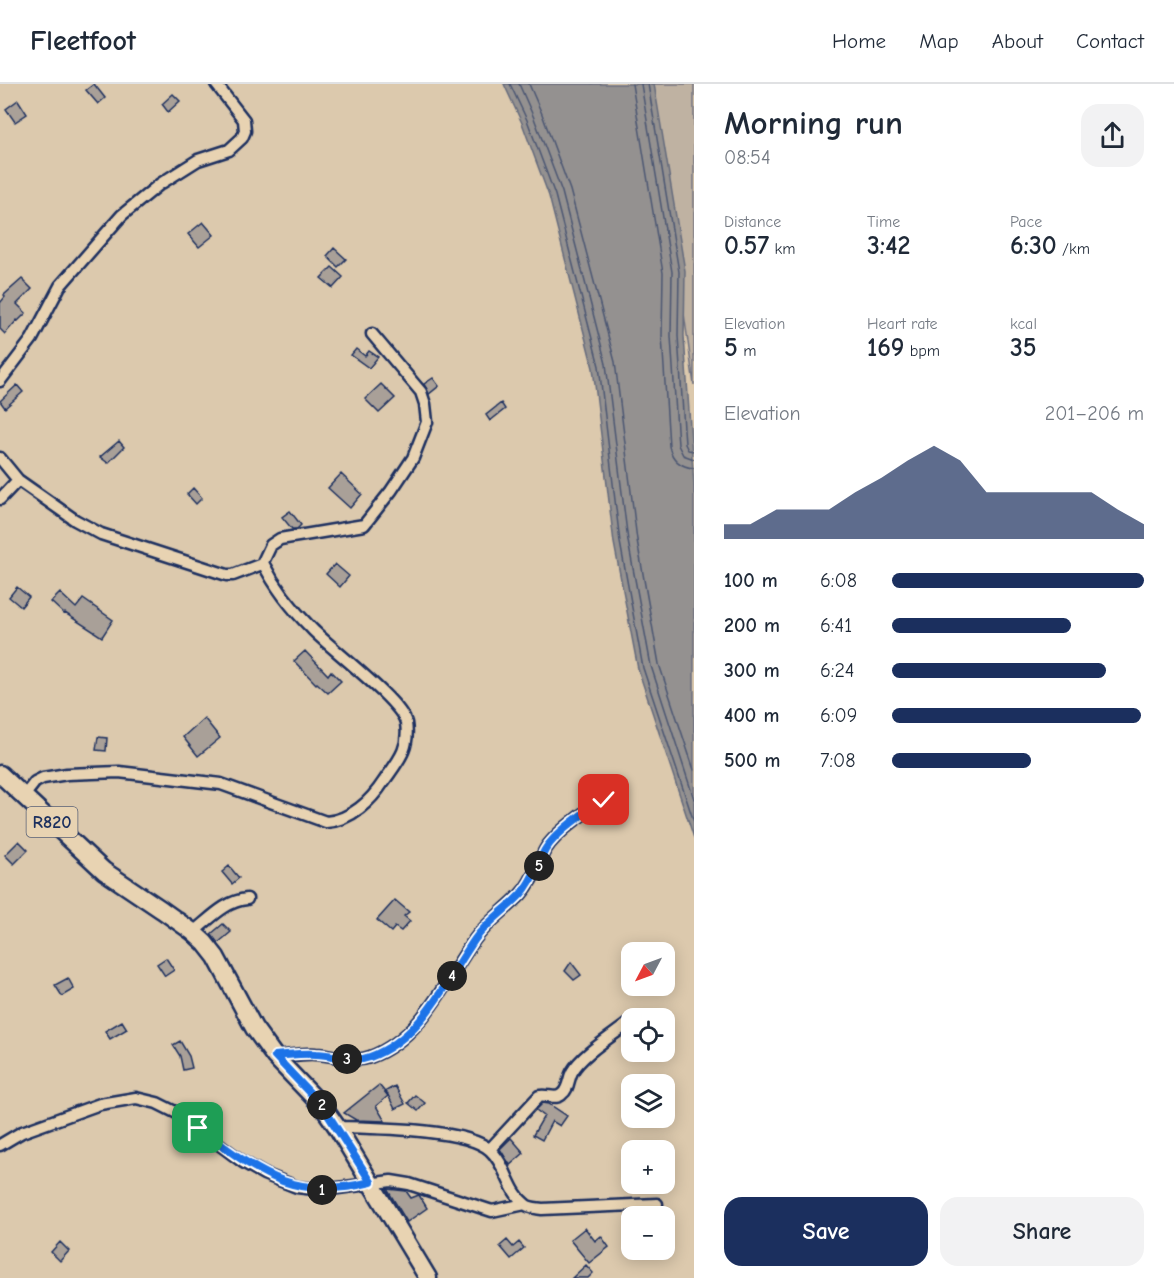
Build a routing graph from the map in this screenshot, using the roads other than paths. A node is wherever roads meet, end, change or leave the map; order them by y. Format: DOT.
graph roads {
  1 [pos="216,84"];
  2 [pos="372,334"];
  3 [pos="0,381"];
  4 [pos="0,458"];
  5 [pos="18,480"];
  6 [pos="0,499"];
  7 [pos="263,563"];
  8 [pos="0,774"];
  9 [pos="24,796"];
  10 [pos="604,800"];
  11 [pos="248,899"];
  12 [pos="193,932"];
  13 [pos="621,1029"];
  14 [pos="275,1056"];
  15 [pos="337,1127"];
  16 [pos="0,1146"];
  17 [pos="490,1149"];
  18 [pos="371,1182"];
  19 [pos="525,1204"];
  20 [pos="657,1204"];
  21 [pos="428,1278"];
  1 -- 3 [label="street"];
  2 -- 7 [label="street"];
  4 -- 5 [label="street"];
  5 -- 6 [label="street"];
  5 -- 7 [label="street"];
  7 -- 9 [label="street"];
  8 -- 9 [label="main road, R820"];
  9 -- 12 [label="main road, R820"];
  10 -- 14 [label="street"];
  11 -- 12 [label="street"];
  12 -- 14 [label="main road, R820"];
  13 -- 17 [label="street"];
  14 -- 15 [label="main road, R820"];
  15 -- 17 [label="street"];
  15 -- 18 [label="main road, R820"];
  16 -- 18 [label="street"];
  17 -- 19 [label="street"];
  18 -- 19 [label="street"];
  18 -- 21 [label="main road, R820"];
  19 -- 20 [label="street"];
}
